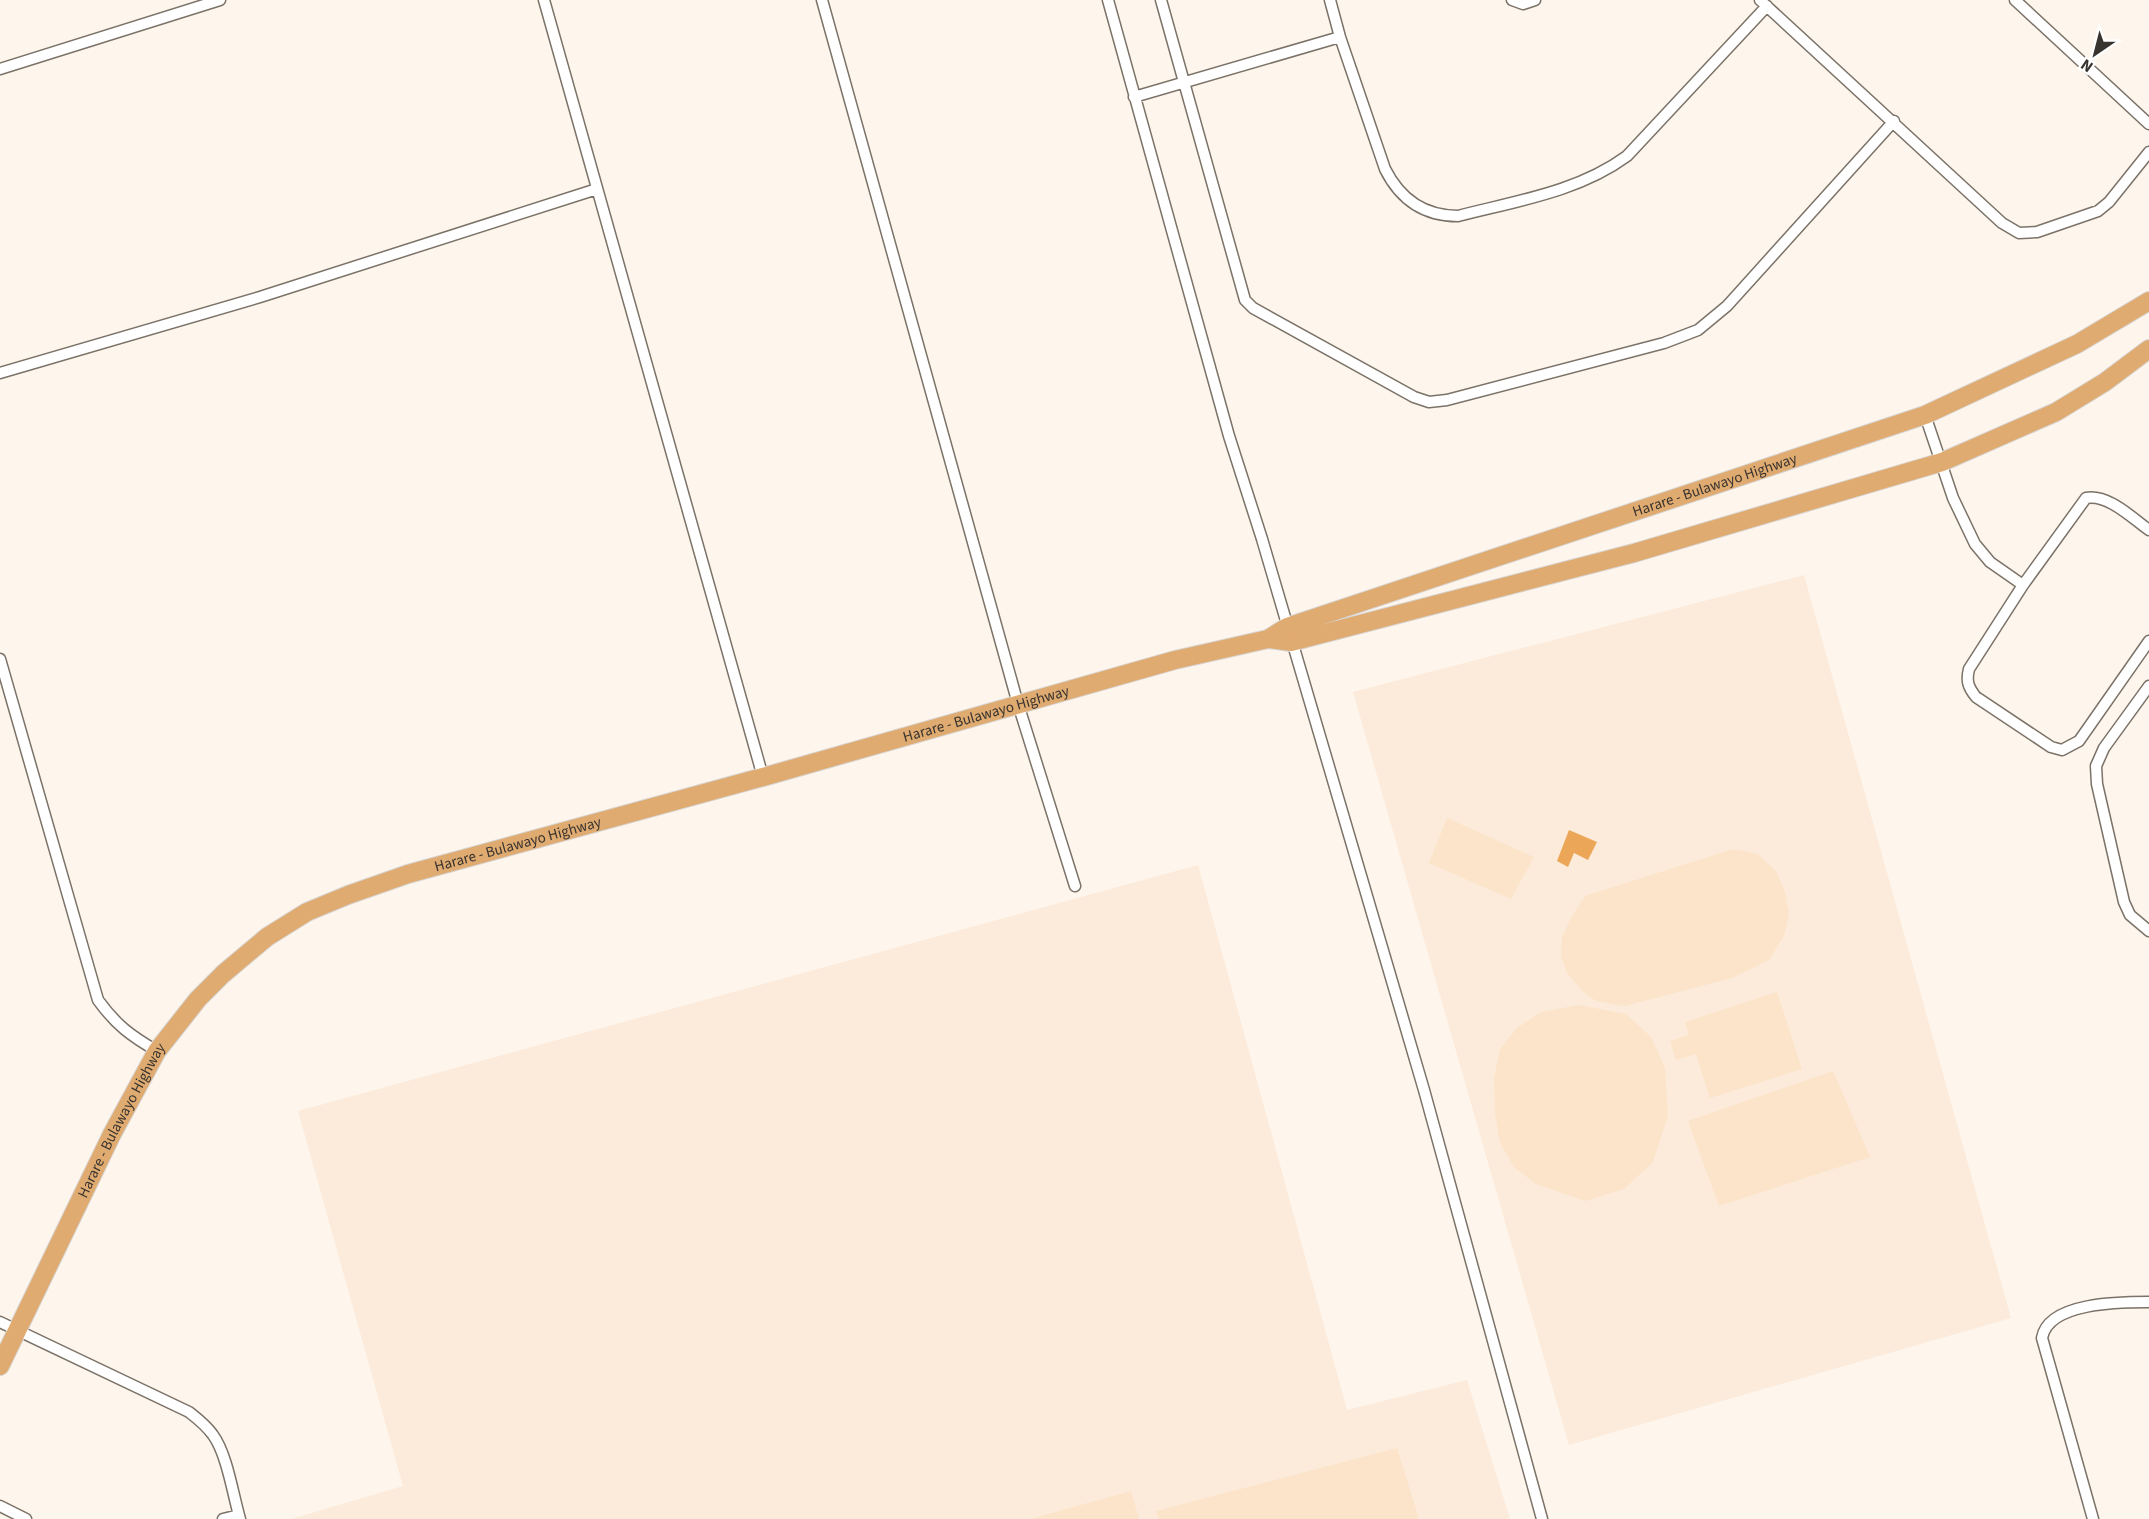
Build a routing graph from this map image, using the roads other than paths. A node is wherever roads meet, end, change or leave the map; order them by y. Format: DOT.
graph roads {
  1 [pos="220,0"];
  2 [pos="544,0"];
  3 [pos="822,0"];
  4 [pos="1108,0"];
  5 [pos="1161,0"];
  6 [pos="1330,0"];
  7 [pos="1512,0"];
  8 [pos="1535,0"];
  9 [pos="2015,0"];
  10 [pos="1764,3"];
  11 [pos="1340,37"];
  12 [pos="0,69"];
  13 [pos="1184,82"];
  14 [pos="1134,97"];
  15 [pos="1894,122"];
  16 [pos="2149,124"];
  17 [pos="2149,152"];
  18 [pos="597,189"];
  19 [pos="2149,301"];
  20 [pos="2149,349"];
  21 [pos="0,373"];
  22 [pos="1925,415"];
  23 [pos="1942,462"];
  24 [pos="2149,530"];
  25 [pos="2023,585"];
  26 [pos="1289,634"];
  27 [pos="2149,641"];
  28 [pos="0,659"];
  29 [pos="2149,686"];
  30 [pos="1018,704"];
  31 [pos="763,777"];
  32 [pos="1075,886"];
  33 [pos="2149,931"];
  34 [pos="157,1051"];
  35 [pos="2149,1302"];
  36 [pos="0,1322"];
  37 [pos="18,1330"];
  38 [pos="0,1366"];
  39 [pos="0,1506"];
  40 [pos="239,1517"];
  41 [pos="26,1519"];
  42 [pos="223,1519"];
  43 [pos="1542,1519"];
  44 [pos="2093,1519"];
  1 -- 12 [label="street"];
  2 -- 18 [label="street"];
  3 -- 30 [label="street"];
  4 -- 14 [label="street"];
  5 -- 13 [label="street"];
  6 -- 11 [label="street"];
  7 -- 8 [label="street"];
  9 -- 16 [label="street"];
  10 -- 11 [label="street"];
  10 -- 15 [label="street"];
  11 -- 13 [label="street"];
  13 -- 14 [label="street"];
  13 -- 15 [label="street"];
  14 -- 26 [label="street"];
  15 -- 17 [label="street"];
  18 -- 21 [label="street"];
  18 -- 31 [label="street"];
  19 -- 22 [label="highway, Harare - Bulawayo Highway"];
  20 -- 23 [label="highway, Harare - Bulawayo Highway"];
  22 -- 23 [label="street"];
  22 -- 26 [label="highway, Harare - Bulawayo Highway"];
  23 -- 25 [label="street"];
  23 -- 26 [label="highway, Harare - Bulawayo Highway"];
  24 -- 25 [label="street"];
  25 -- 27 [label="street"];
  26 -- 30 [label="highway, Harare - Bulawayo Highway"];
  26 -- 43 [label="street"];
  28 -- 34 [label="street"];
  29 -- 33 [label="street"];
  30 -- 31 [label="highway, Harare - Bulawayo Highway"];
  30 -- 32 [label="street"];
  31 -- 34 [label="highway, Harare - Bulawayo Highway"];
  34 -- 37 [label="highway, Harare - Bulawayo Highway"];
  35 -- 44 [label="street"];
  36 -- 37 [label="street"];
  37 -- 38 [label="highway, Harare - Bulawayo Highway"];
  37 -- 40 [label="street"];
  39 -- 41 [label="street"];
  40 -- 42 [label="street"];
}
